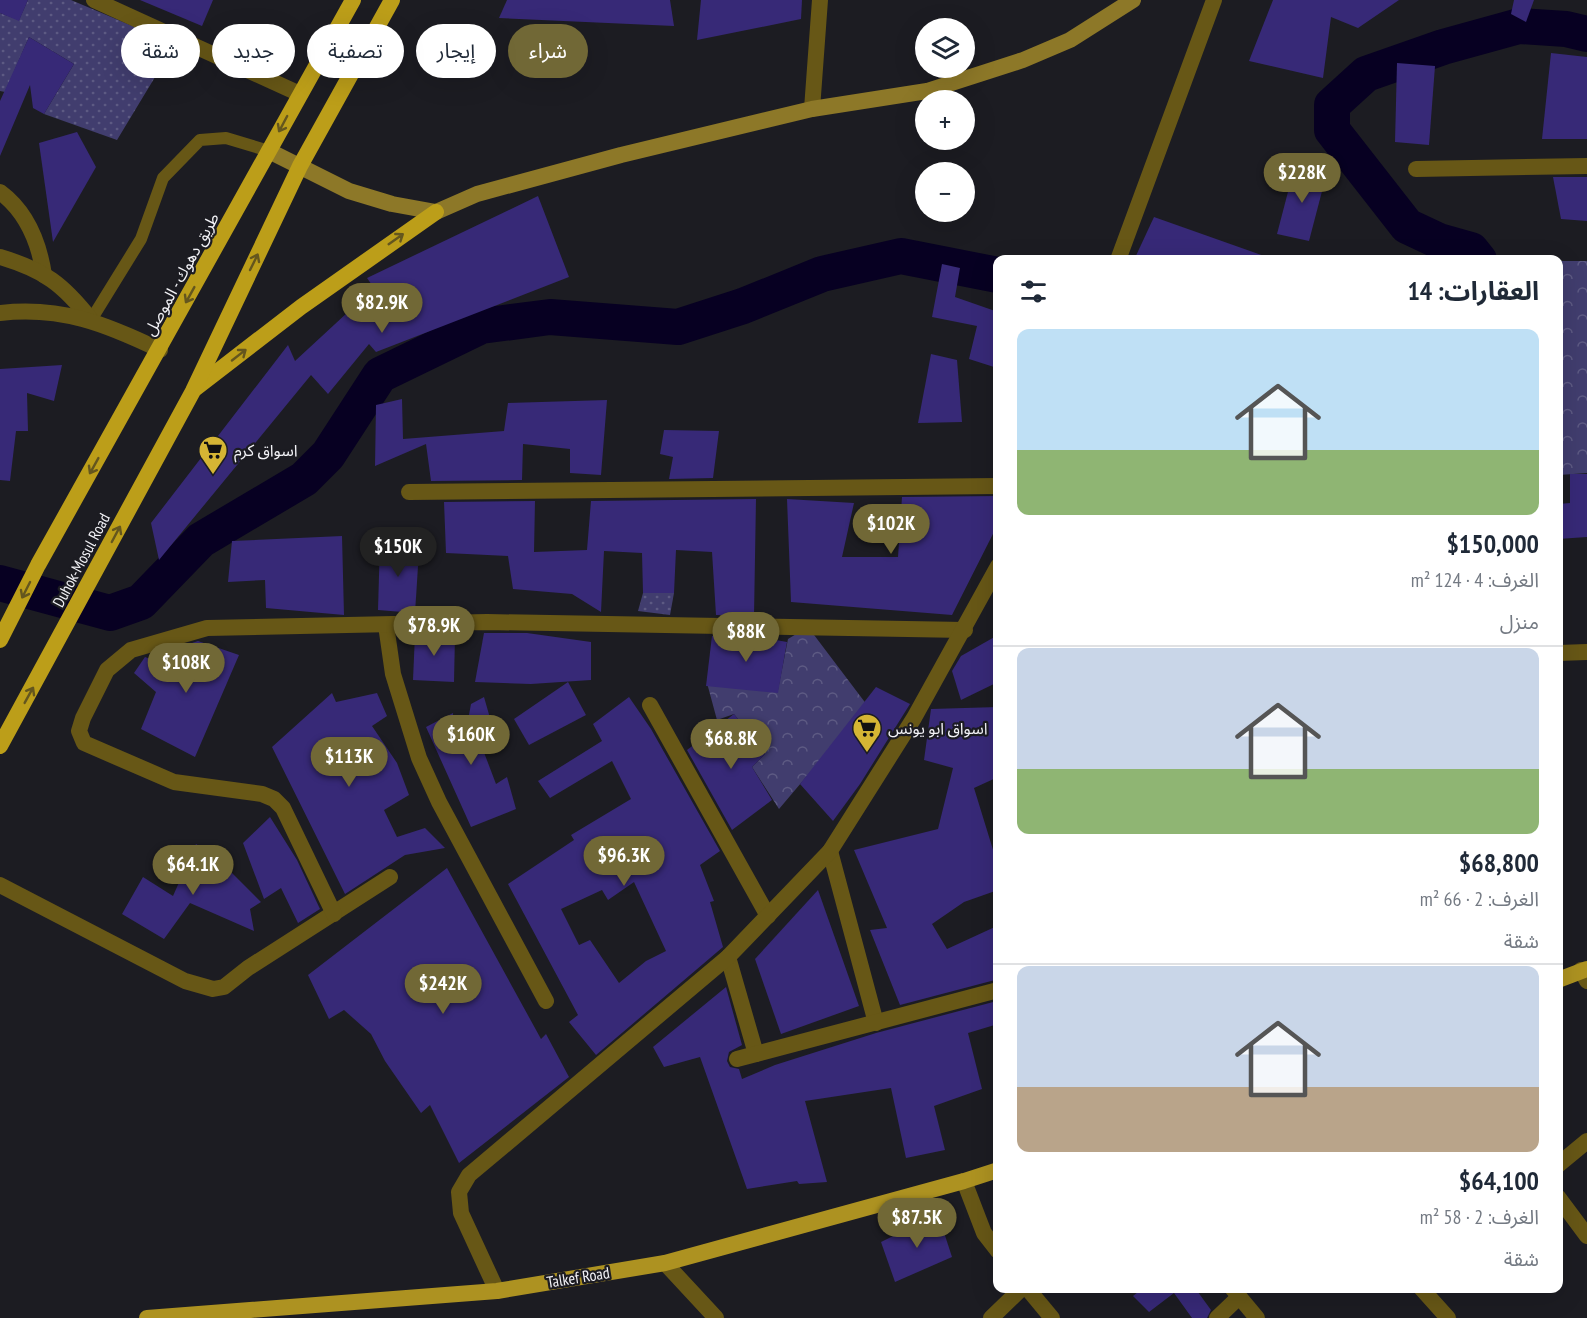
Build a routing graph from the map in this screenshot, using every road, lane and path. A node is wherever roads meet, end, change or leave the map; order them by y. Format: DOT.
graph roads {
  1 [pos="94,0"];
  2 [pos="353,0"];
  3 [pos="392,0"];
  4 [pos="820,0"];
  5 [pos="1133,0"];
  6 [pos="1214,0"];
  7 [pos="300,94"];
  8 [pos="812,109"];
  9 [pos="269,151"];
  10 [pos="300,166"];
  11 [pos="1587,166"];
  12 [pos="1416,169"];
  13 [pos="0,192"];
  14 [pos="436,212"];
  15 [pos="1120,255"];
  16 [pos="0,257"];
  17 [pos="44,275"];
  18 [pos="0,313"];
  19 [pos="91,320"];
  20 [pos="160,350"];
  21 [pos="193,391"];
  22 [pos="993,486"];
  23 [pos="409,492"];
  24 [pos="993,576"];
  25 [pos="386,625"];
  26 [pos="965,630"];
  27 [pos="0,640"];
  28 [pos="1587,652"];
  29 [pos="1563,654"];
  30 [pos="650,705"];
  31 [pos="0,746"];
  32 [pos="830,851"];
  33 [pos="390,876"];
  34 [pos="0,885"];
  35 [pos="334,914"];
  36 [pos="768,916"];
  37 [pos="728,957"];
  38 [pos="1585,974"];
  39 [pos="1563,979"];
  40 [pos="993,991"];
  41 [pos="546,1001"];
  42 [pos="876,1023"];
  43 [pos="756,1054"];
  44 [pos="737,1059"];
  45 [pos="1587,1141"];
  46 [pos="1563,1161"];
  47 [pos="993,1172"];
  48 [pos="964,1181"];
  49 [pos="1563,1204"];
  50 [pos="1587,1236"];
  51 [pos="993,1245"];
  52 [pos="665,1263"];
  53 [pos="497,1291"];
  54 [pos="1017,1293"];
  55 [pos="1031,1293"];
  56 [pos="1236,1293"];
  57 [pos="1426,1293"];
  58 [pos="147,1318"];
  59 [pos="716,1318"];
  60 [pos="991,1318"];
  61 [pos="1053,1318"];
  62 [pos="1217,1318"];
  63 [pos="1257,1318"];
  64 [pos="1448,1318"];
  1 -- 7 [label="street"];
  2 -- 7 [label="highway, طريق دهوك - الموصل"];
  3 -- 10 [label="highway"];
  4 -- 8 [label="street"];
  5 -- 8 [label="main road"];
  6 -- 15 [label="street"];
  7 -- 9 [label="highway, طريق دهوك - الموصل, one-way"];
  8 -- 14 [label="main road"];
  9 -- 10 [label="main road"];
  9 -- 19 [label="lane"];
  9 -- 20 [label="highway, طريق دهوك - الموصل, one-way"];
  10 -- 14 [label="main road"];
  21 -- 10 [label="highway, Duhok-Mosul Road, one-way"];
  11 -- 12 [label="street"];
  13 -- 17 [label="street"];
  21 -- 14 [label="highway, one-way"];
  16 -- 17 [label="street"];
  17 -- 19 [label="street"];
  18 -- 19 [label="street"];
  19 -- 20 [label="street"];
  20 -- 27 [label="highway, طريق دهوك - الموصل, one-way"];
  31 -- 21 [label="highway, Duhok-Mosul Road, one-way"];
  22 -- 23 [label="street"];
  24 -- 26 [label="street"];
  25 -- 26 [label="street"];
  25 -- 35 [label="street"];
  25 -- 41 [label="street"];
  26 -- 32 [label="street"];
  28 -- 29 [label="street"];
  30 -- 36 [label="street"];
  32 -- 36 [label="street"];
  32 -- 42 [label="street"];
  33 -- 35 [label="street"];
  34 -- 35 [label="street"];
  36 -- 37 [label="street"];
  37 -- 43 [label="street"];
  37 -- 53 [label="street"];
  38 -- 39 [label="main road"];
  40 -- 42 [label="street"];
  42 -- 43 [label="street"];
  43 -- 44 [label="street"];
  45 -- 46 [label="street"];
  47 -- 48 [label="main road, Talkef Road"];
  48 -- 51 [label="street"];
  48 -- 52 [label="main road, Talkef Road"];
  49 -- 50 [label="street"];
  52 -- 53 [label="main road, Talkef Road"];
  52 -- 59 [label="street"];
  53 -- 58 [label="main road, Talkef Road"];
  54 -- 60 [label="street"];
  55 -- 61 [label="street"];
  56 -- 62 [label="street"];
  56 -- 63 [label="street"];
  57 -- 64 [label="street"];
}
